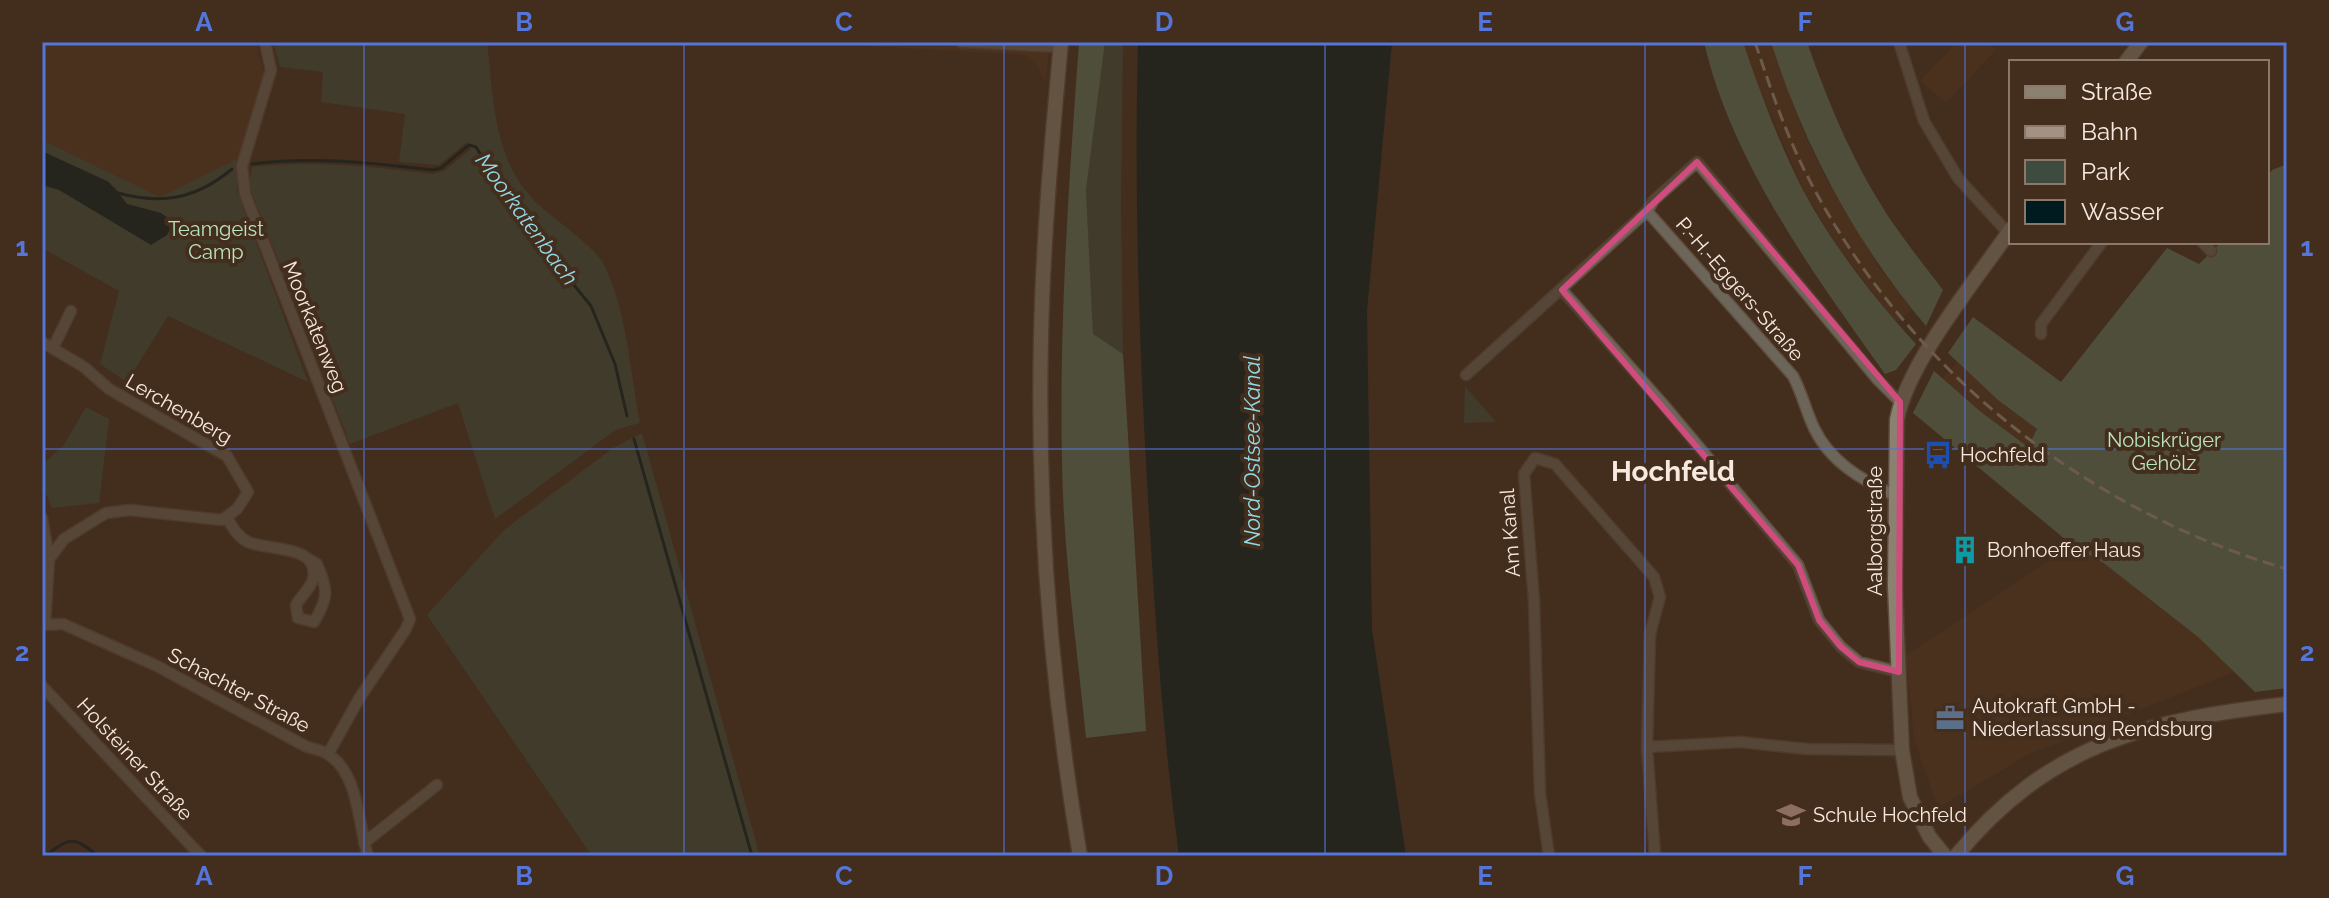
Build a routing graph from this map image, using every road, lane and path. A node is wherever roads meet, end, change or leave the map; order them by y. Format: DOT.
graph roads {
  1 [pos="265,42"];
  2 [pos="961,42"];
  3 [pos="1899,42"];
  4 [pos="2141,42"];
  5 [pos="1061,44"];
  6 [pos="2128,60"];
  7 [pos="1647,211"];
  8 [pos="2009,230"];
  9 [pos="2009,232"];
  10 [pos="2101,244"];
  11 [pos="2204,244"];
  12 [pos="2211,251"];
  13 [pos="1562,290"];
  14 [pos="71,311"];
  15 [pos="2041,334"];
  16 [pos="42,342"];
  17 [pos="53,348"];
  18 [pos="1466,375"];
  19 [pos="1900,402"];
  20 [pos="1894,495"];
  21 [pos="42,518"];
  22 [pos="227,518"];
  23 [pos="49,559"];
  24 [pos="310,560"];
  25 [pos="43,624"];
  26 [pos="1899,672"];
  27 [pos="42,686"];
  28 [pos="2287,704"];
  29 [pos="1647,747"];
  30 [pos="1902,750"];
  31 [pos="328,754"];
  32 [pos="437,785"];
  33 [pos="364,843"];
  34 [pos="201,856"];
  35 [pos="368,856"];
  36 [pos="1080,856"];
  37 [pos="1549,856"];
  38 [pos="1655,856"];
  39 [pos="1945,856"];
  40 [pos="1956,856"];
  1 -- 31 [label="street, Moorkatenweg"];
  2 -- 5 [label="street"];
  3 -- 8 [label="street"];
  4 -- 6 [label="main road"];
  5 -- 36 [label="main road"];
  7 -- 13 [label="street"];
  7 -- 19 [label="street"];
  7 -- 20 [label="street, P.-H.-Eggers-Straße"];
  9 -- 19 [label="main road, Aalborgstraße"];
  10 -- 15 [label="street"];
  11 -- 12 [label="street"];
  13 -- 18 [label="street"];
  13 -- 26 [label="street"];
  14 -- 17 [label="street"];
  16 -- 17 [label="street, Lerchenberg"];
  17 -- 22 [label="street, Lerchenberg"];
  19 -- 20 [label="main road, Aalborgstraße"];
  20 -- 26 [label="main road, Aalborgstraße"];
  21 -- 23 [label="street"];
  22 -- 23 [label="street"];
  22 -- 24 [label="street"];
  23 -- 25 [label="street"];
  24 -- 24 [label="street"];
  25 -- 31 [label="street, Schachter Straße"];
  26 -- 30 [label="main road, Aalborgstraße"];
  27 -- 34 [label="street, Holsteiner Straße"];
  28 -- 40 [label="main road"];
  29 -- 30 [label="street"];
  29 -- 37 [label="street, Am Kanal"];
  29 -- 38 [label="street, Am Kanal"];
  30 -- 39 [label="main road, Aalborgstraße"];
  31 -- 33 [label="street, Schachter Straße"];
  32 -- 33 [label="street"];
  33 -- 35 [label="street, Schachter Straße"];
}
